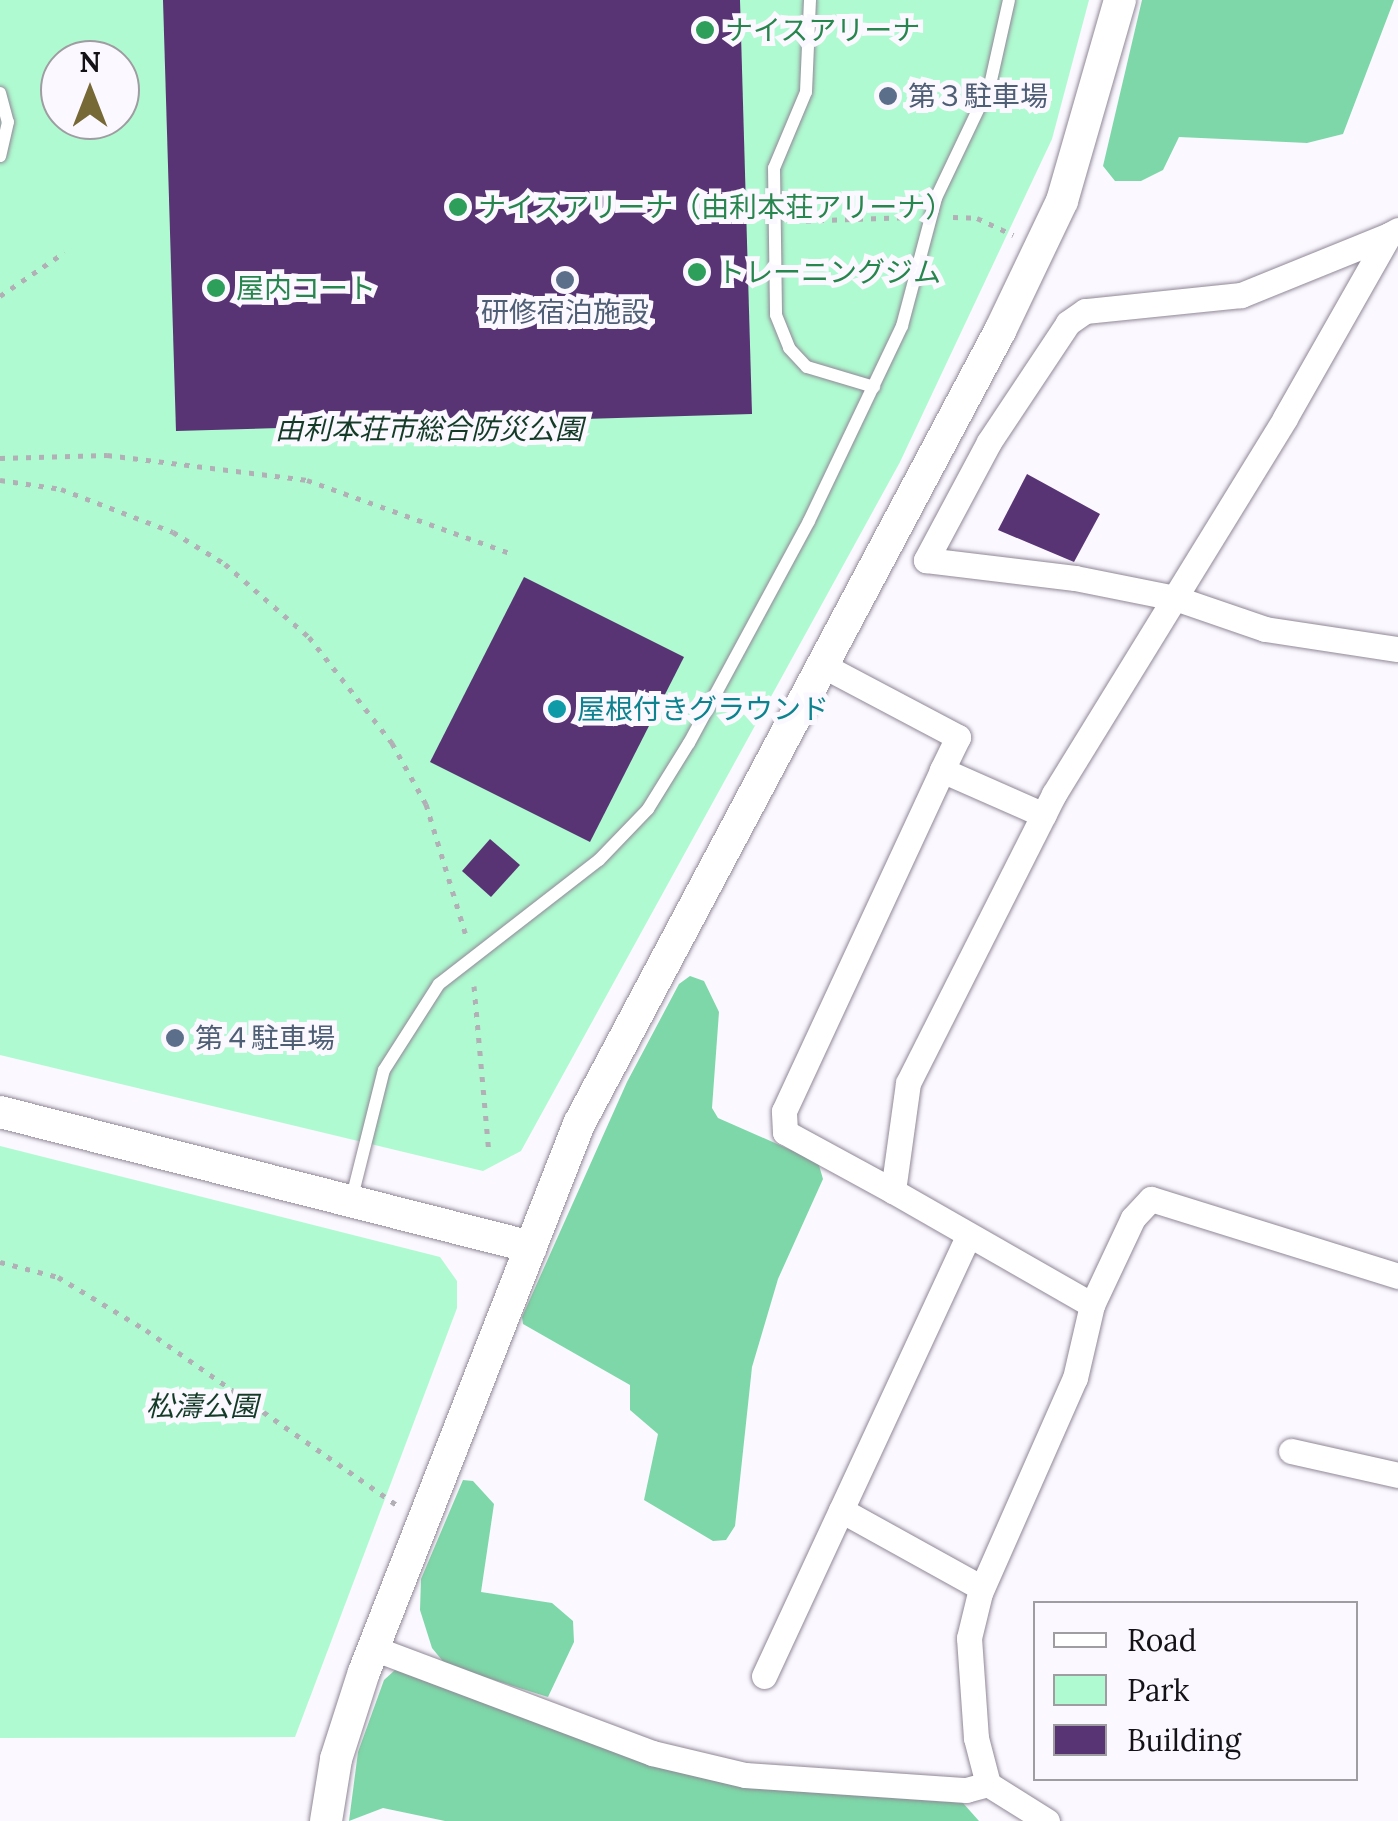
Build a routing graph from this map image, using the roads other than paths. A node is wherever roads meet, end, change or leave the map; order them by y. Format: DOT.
graph roads {
  1 [pos="810,0"];
  2 [pos="1009,0"];
  3 [pos="1120,0"];
  4 [pos="0,93"];
  5 [pos="0,156"];
  6 [pos="1393,232"];
  7 [pos="874,387"];
  8 [pos="1175,598"];
  9 [pos="1398,649"];
  10 [pos="822,665"];
  11 [pos="942,770"];
  12 [pos="1044,815"];
  13 [pos="0,1112"];
  14 [pos="894,1191"];
  15 [pos="350,1201"];
  16 [pos="968,1236"];
  17 [pos="531,1247"];
  18 [pos="1398,1276"];
  19 [pos="1092,1306"];
  20 [pos="1291,1451"];
  21 [pos="1398,1475"];
  22 [pos="841,1510"];
  23 [pos="982,1588"];
  24 [pos="373,1648"];
  25 [pos="764,1676"];
  26 [pos="988,1784"];
  27 [pos="326,1821"];
  28 [pos="1048,1821"];
  1 -- 7 [label="lane"];
  2 -- 7 [label="lane"];
  3 -- 10 [label="street"];
  4 -- 5 [label="lane"];
  6 -- 8 [label="street"];
  6 -- 8 [label="street"];
  7 -- 15 [label="lane"];
  8 -- 9 [label="street"];
  8 -- 12 [label="street"];
  10 -- 11 [label="street"];
  10 -- 17 [label="street"];
  11 -- 12 [label="street"];
  11 -- 14 [label="street"];
  12 -- 14 [label="street"];
  13 -- 15 [label="street"];
  14 -- 16 [label="street"];
  15 -- 17 [label="street"];
  16 -- 19 [label="street"];
  16 -- 22 [label="street"];
  17 -- 24 [label="street"];
  18 -- 19 [label="street"];
  19 -- 23 [label="street"];
  20 -- 21 [label="street"];
  22 -- 23 [label="street"];
  22 -- 25 [label="street"];
  23 -- 26 [label="street"];
  24 -- 26 [label="street"];
  24 -- 27 [label="street"];
  26 -- 28 [label="street"];
}
